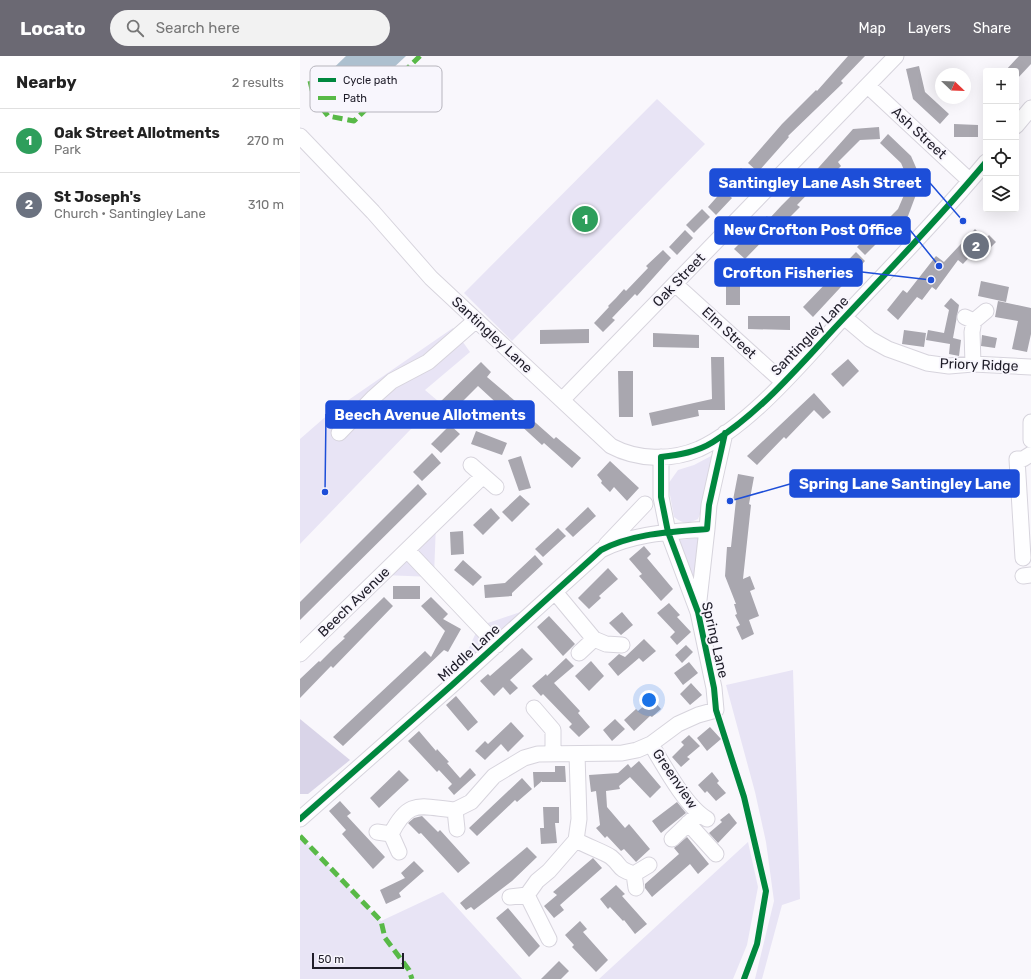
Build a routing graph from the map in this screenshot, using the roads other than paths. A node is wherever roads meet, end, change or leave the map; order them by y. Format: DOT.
graph roads {
  1 [pos="896,56"];
  2 [pos="868,86"];
  3 [pos="1031,108"];
  4 [pos="1019,122"];
  5 [pos="300,136"];
  6 [pos="983,166"];
  7 [pos="970,181"];
  8 [pos="675,284"];
  9 [pos="844,317"];
  10 [pos="975,317"];
  11 [pos="475,321"];
  12 [pos="973,364"];
  13 [pos="1031,367"];
  14 [pos="783,382"];
  15 [pos="562,400"];
  16 [pos="1031,422"];
  17 [pos="339,433"];
  18 [pos="726,434"];
  19 [pos="1031,440"];
  20 [pos="661,457"];
  21 [pos="1024,457"];
  22 [pos="471,465"];
  23 [pos="484,476"];
  24 [pos="496,487"];
  25 [pos="645,504"];
  26 [pos="707,529"];
  27 [pos="668,532"];
  28 [pos="407,550"];
  29 [pos="601,550"];
  30 [pos="1023,558"];
  31 [pos="555,592"];
  32 [pos="698,612"];
  33 [pos="594,639"];
  34 [pos="497,645"];
  35 [pos="622,645"];
  36 [pos="579,653"];
  37 [pos="300,654"];
  38 [pos="534,708"];
  39 [pos="652,744"];
  40 [pos="553,753"];
  41 [pos="576,754"];
  42 [pos="455,810"];
  43 [pos="698,819"];
  44 [pos="300,820"];
  45 [pos="457,829"];
  46 [pos="672,839"];
  47 [pos="576,840"];
  48 [pos="399,852"];
  49 [pos="716,854"];
  50 [pos="649,865"];
  51 [pos="527,895"];
  52 [pos="510,897"];
  53 [pos="549,939"];
  1 -- 2 [label="street, Oak Street"];
  2 -- 7 [label="street, Ash Street"];
  2 -- 8 [label="street, Oak Street"];
  3 -- 4 [label="street"];
  5 -- 11 [label="street, Santingley Lane"];
  6 -- 7 [label="street, Santingley Lane"];
  7 -- 9 [label="street, Santingley Lane"];
  8 -- 14 [label="street, Elm Street"];
  8 -- 15 [label="street, Oak Street"];
  9 -- 12 [label="street, Priory Ridge"];
  9 -- 14 [label="street, Santingley Lane"];
  10 -- 12 [label="street"];
  11 -- 15 [label="street, Santingley Lane"];
  11 -- 17 [label="street"];
  12 -- 13 [label="street, Priory Ridge"];
  14 -- 18 [label="street, Santingley Lane"];
  15 -- 20 [label="street, Santingley Lane"];
  16 -- 19 [label="street"];
  18 -- 20 [label="street, Santingley Lane"];
  18 -- 26 [label="street, Spring Lane"];
  20 -- 27 [label="street, Spring Lane"];
  21 -- 30 [label="street"];
  22 -- 23 [label="street"];
  23 -- 24 [label="street"];
  23 -- 28 [label="street, Beech Avenue"];
  25 -- 29 [label="street, Middle Lane"];
  26 -- 27 [label="street"];
  26 -- 32 [label="street, Spring Lane"];
  27 -- 29 [label="street, Middle Lane"];
  27 -- 32 [label="street, Spring Lane"];
  28 -- 34 [label="street"];
  28 -- 37 [label="street, Beech Avenue"];
  29 -- 31 [label="street, Middle Lane"];
  31 -- 33 [label="street"];
  31 -- 34 [label="street, Middle Lane"];
  32 -- 39 [label="street, Spring Lane"];
  33 -- 35 [label="street"];
  33 -- 36 [label="street"];
  34 -- 44 [label="street, Middle Lane"];
  38 -- 40 [label="street"];
  39 -- 41 [label="street"];
  39 -- 43 [label="street, Greenview"];
  40 -- 41 [label="street"];
  40 -- 42 [label="street"];
  41 -- 47 [label="street"];
  42 -- 45 [label="street"];
  42 -- 48 [label="street"];
  43 -- 46 [label="street, Greenview"];
  43 -- 49 [label="street"];
  47 -- 50 [label="street"];
  47 -- 51 [label="street"];
  51 -- 52 [label="street"];
  51 -- 53 [label="street"];
}
